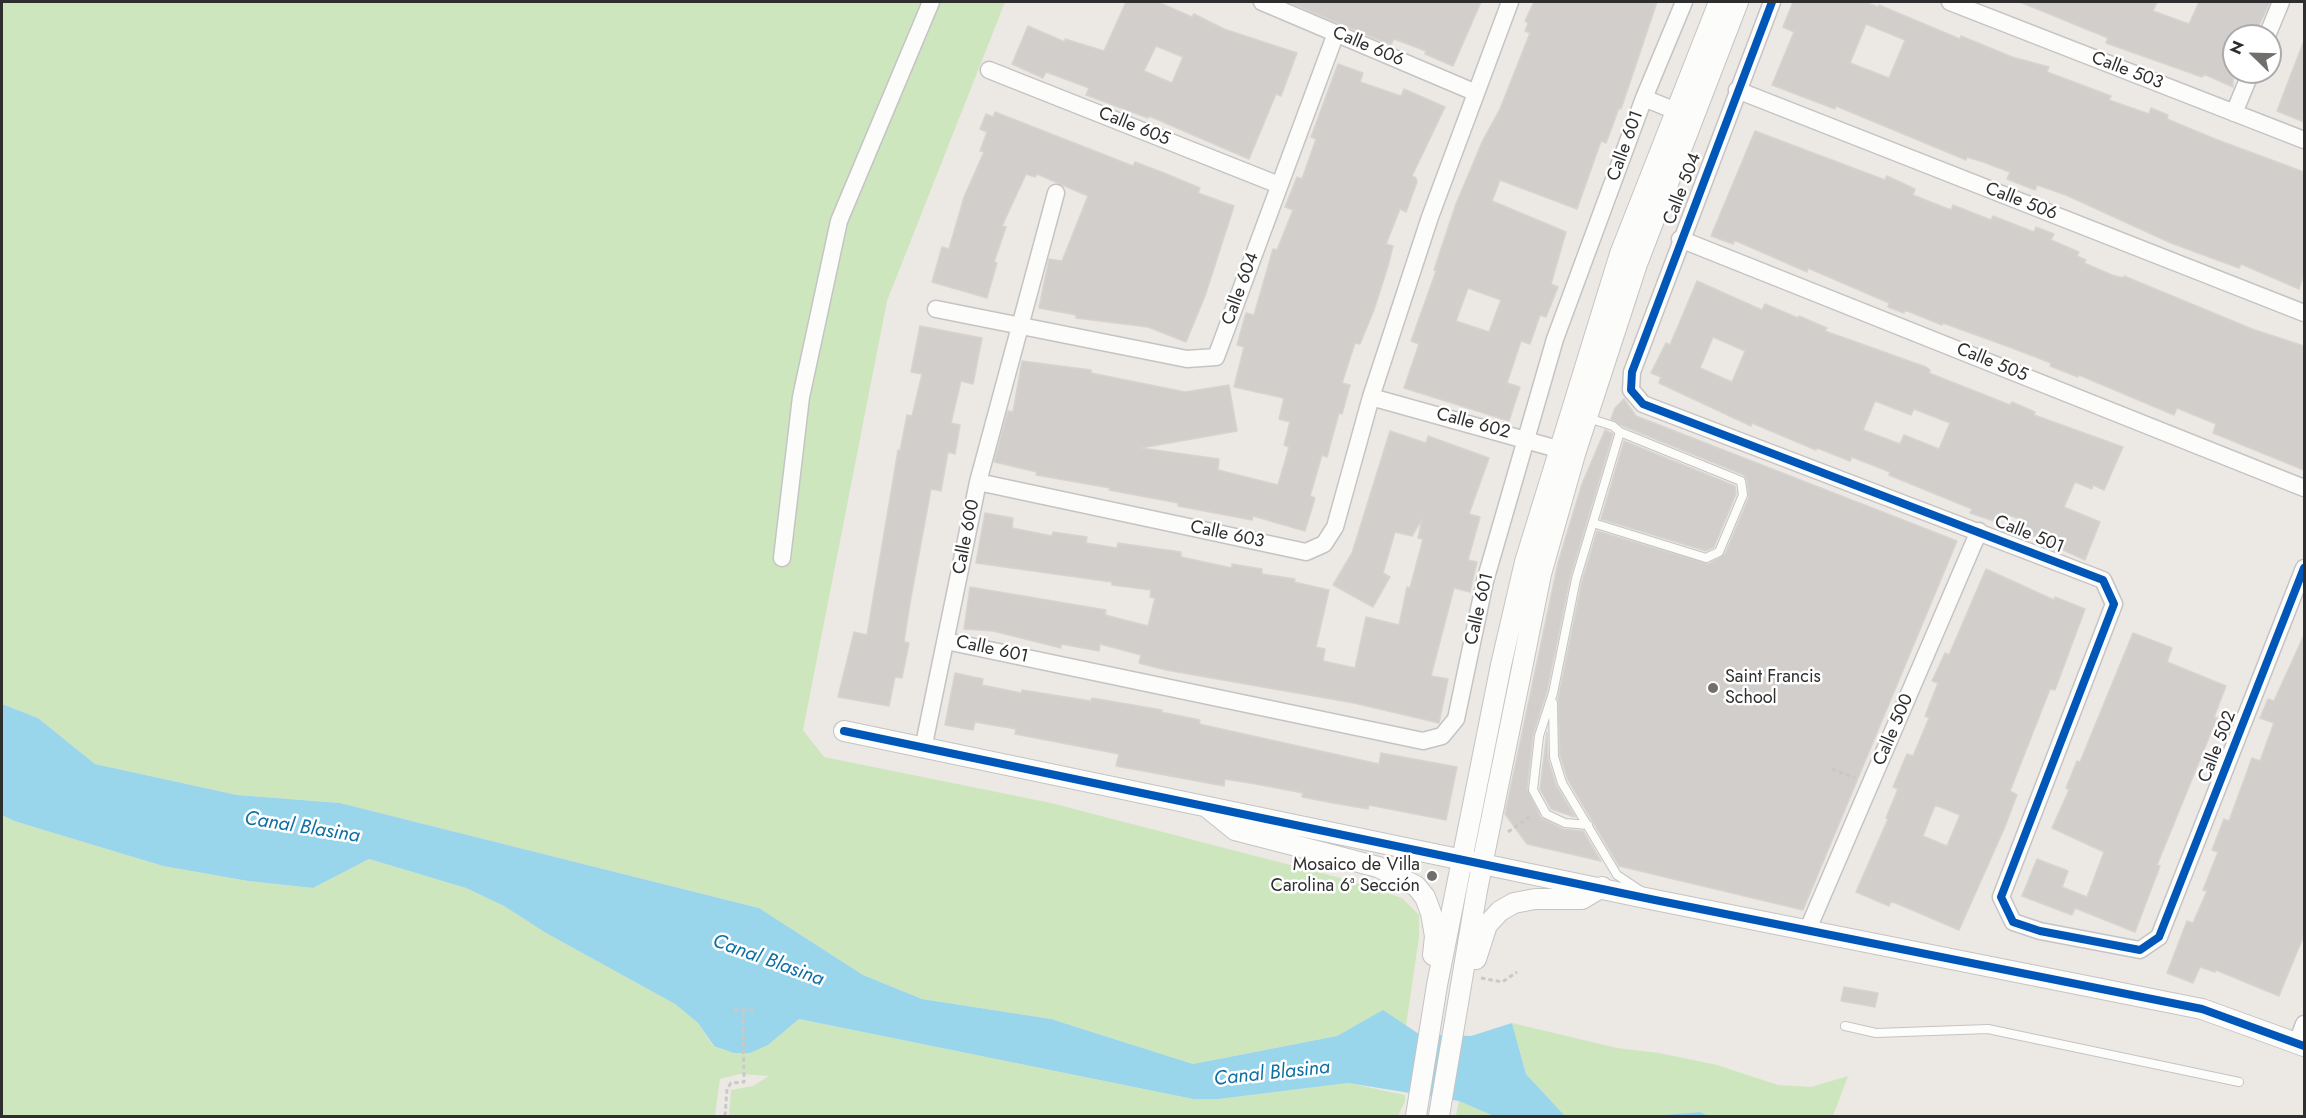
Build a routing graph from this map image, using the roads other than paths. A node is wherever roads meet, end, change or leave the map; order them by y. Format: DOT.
graph roads {
  1 [pos="931,2"];
  2 [pos="1262,2"];
  3 [pos="1510,2"];
  4 [pos="1684,2"];
  5 [pos="1719,2"];
  6 [pos="1738,2"];
  7 [pos="1772,2"];
  8 [pos="1950,2"];
  9 [pos="2281,2"];
  10 [pos="2271,24"];
  11 [pos="1336,33"];
  12 [pos="989,70"];
  13 [pos="2246,84"];
  14 [pos="1737,90"];
  15 [pos="1474,92"];
  16 [pos="1644,98"];
  17 [pos="2234,113"];
  18 [pos="1684,114"];
  19 [pos="2304,140"];
  20 [pos="1279,185"];
  21 [pos="1056,192"];
  22 [pos="1680,239"];
  23 [pos="936,309"];
  24 [pos="2304,313"];
  25 [pos="1018,327"];
  26 [pos="1631,390"];
  27 [pos="1371,397"];
  28 [pos="1578,415"];
  29 [pos="1620,432"];
  30 [pos="1524,438"];
  31 [pos="1567,451"];
  32 [pos="978,482"];
  33 [pos="2304,488"];
  34 [pos="1593,523"];
  35 [pos="1979,531"];
  36 [pos="782,558"];
  37 [pos="2304,568"];
  38 [pos="946,641"];
  39 [pos="1553,693"];
  40 [pos="844,731"];
  41 [pos="923,749"];
  42 [pos="1207,807"];
  43 [pos="1588,825"];
  44 [pos="1472,861"];
  45 [pos="1602,887"];
  46 [pos="1655,900"];
  47 [pos="1808,929"];
  48 [pos="2159,937"];
  49 [pos="1437,985"];
  50 [pos="1460,991"];
  51 [pos="2304,1024"];
  52 [pos="1845,1026"];
  53 [pos="2301,1045"];
  54 [pos="2239,1082"];
  55 [pos="1416,1116"];
  56 [pos="1439,1116"];
  1 -- 36 [label="street"];
  2 -- 11 [label="street, Calle 606"];
  3 -- 15 [label="street"];
  4 -- 16 [label="street, Calle 601"];
  5 -- 18 [label="street"];
  6 -- 18 [label="street"];
  7 -- 14 [label="street, Calle 504"];
  8 -- 17 [label="street, Calle 503"];
  9 -- 10 [label="street"];
  11 -- 15 [label="street, Calle 606"];
  11 -- 20 [label="street, Calle 604"];
  12 -- 20 [label="street, Calle 605"];
  13 -- 17 [label="street"];
  14 -- 22 [label="street, Calle 504"];
  14 -- 24 [label="street, Calle 506"];
  15 -- 27 [label="street"];
  16 -- 18 [label="street"];
  16 -- 30 [label="street, Calle 601"];
  17 -- 19 [label="street, Calle 503"];
  18 -- 28 [label="street"];
  20 -- 25 [label="street, Calle 604"];
  21 -- 25 [label="street, Calle 600"];
  22 -- 26 [label="street, Calle 504"];
  22 -- 33 [label="street, Calle 505"];
  23 -- 25 [label="street"];
  25 -- 32 [label="street, Calle 600"];
  26 -- 35 [label="street, Calle 501"];
  27 -- 30 [label="street, Calle 602"];
  27 -- 32 [label="street, Calle 603"];
  28 -- 29 [label="lane"];
  28 -- 31 [label="street"];
  29 -- 34 [label="lane"];
  29 -- 34 [label="lane"];
  30 -- 31 [label="street, Calle 602"];
  30 -- 38 [label="street, Calle 601"];
  31 -- 44 [label="street"];
  32 -- 38 [label="street, Calle 600"];
  34 -- 39 [label="lane"];
  35 -- 47 [label="street, Calle 500"];
  35 -- 48 [label="street, Calle 501"];
  37 -- 48 [label="street, Calle 502"];
  38 -- 41 [label="street, Calle 600"];
  39 -- 43 [label="lane"];
  39 -- 43 [label="lane"];
  40 -- 41 [label="street"];
  41 -- 42 [label="street"];
  42 -- 44 [label="street"];
  42 -- 49 [label="street"];
  43 -- 46 [label="lane"];
  44 -- 45 [label="street"];
  44 -- 49 [label="street"];
  44 -- 50 [label="street"];
  45 -- 46 [label="street"];
  45 -- 50 [label="street"];
  46 -- 47 [label="street"];
  47 -- 53 [label="street"];
  49 -- 55 [label="street"];
  50 -- 56 [label="street"];
  51 -- 53 [label="street"];
  52 -- 54 [label="lane"];
}
